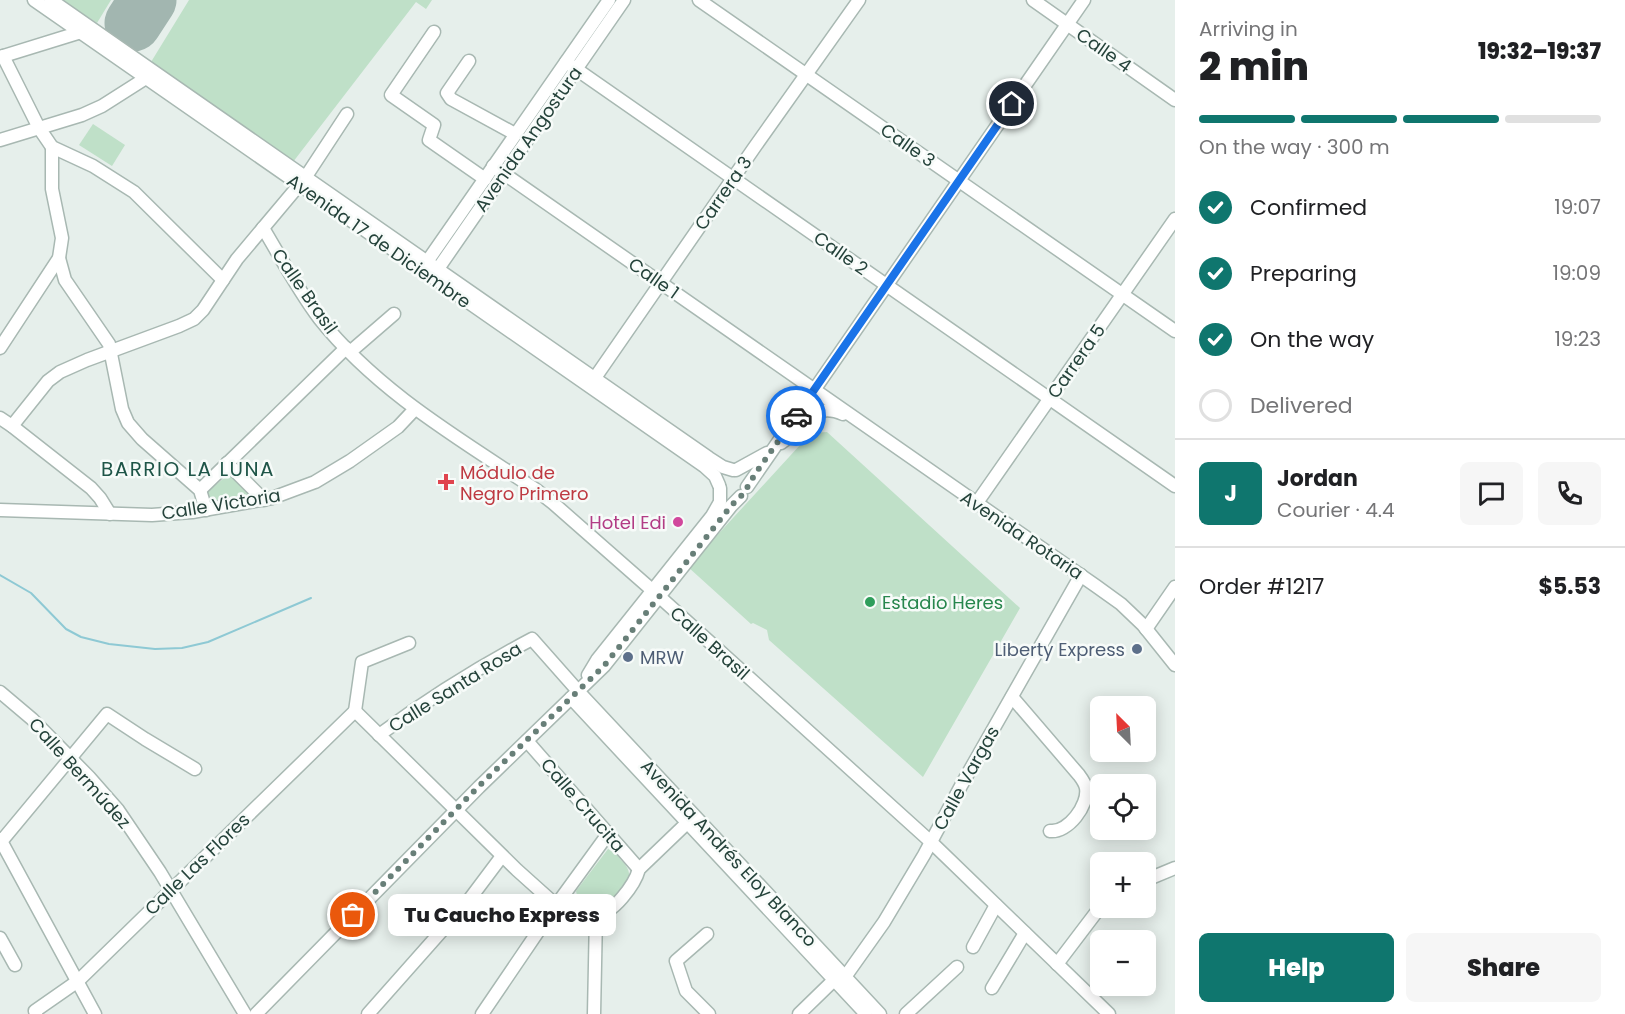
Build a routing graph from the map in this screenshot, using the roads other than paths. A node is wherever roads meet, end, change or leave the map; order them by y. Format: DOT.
graph roads {
  1 [pos="34,0"];
  2 [pos="51,0"];
  3 [pos="609,0"];
  4 [pos="624,0"];
  5 [pos="699,0"];
  6 [pos="859,0"];
  7 [pos="1033,0"];
  8 [pos="1084,0"];
  9 [pos="1067,24"];
  10 [pos="81,32"];
  11 [pos="434,32"];
  12 [pos="1,57"];
  13 [pos="469,61"];
  14 [pos="571,65"];
  15 [pos="806,74"];
  16 [pos="147,78"];
  17 [pos="1175,100"];
  18 [pos="347,114"];
  19 [pos="39,128"];
  20 [pos="515,134"];
  21 [pos="0,140"];
  22 [pos="52,147"];
  23 [pos="499,170"];
  24 [pos="733,178"];
  25 [pos="485,179"];
  26 [pos="959,180"];
  27 [pos="302,181"];
  28 [pos="1175,219"];
  29 [pos="263,228"];
  30 [pos="59,258"];
  31 [pos="429,270"];
  32 [pos="223,280"];
  33 [pos="661,282"];
  34 [pos="886,285"];
  35 [pos="1122,294"];
  36 [pos="394,314"];
  37 [pos="1175,331"];
  38 [pos="0,348"];
  39 [pos="348,350"];
  40 [pos="111,352"];
  41 [pos="592,382"];
  42 [pos="814,390"];
  43 [pos="1049,399"];
  44 [pos="415,409"];
  45 [pos="0,418"];
  46 [pos="855,419"];
  47 [pos="12,426"];
  48 [pos="773,448"];
  49 [pos="227,463"];
  50 [pos="735,470"];
  51 [pos="1175,486"];
  52 [pos="720,487"];
  53 [pos="200,490"];
  54 [pos="744,491"];
  55 [pos="264,500"];
  56 [pos="976,504"];
  57 [pos="0,510"];
  58 [pos="206,510"];
  59 [pos="110,514"];
  60 [pos="1081,575"];
  61 [pos="1175,587"];
  62 [pos="656,593"];
  63 [pos="1146,629"];
  64 [pos="409,643"];
  65 [pos="1175,665"];
  66 [pos="0,692"];
  67 [pos="575,695"];
  68 [pos="1011,697"];
  69 [pos="354,711"];
  70 [pos="379,735"];
  71 [pos="527,741"];
  72 [pos="70,759"];
  73 [pos="195,769"];
  74 [pos="456,810"];
  75 [pos="687,823"];
  76 [pos="1050,831"];
  77 [pos="608,834"];
  78 [pos="0,841"];
  79 [pos="931,842"];
  80 [pos="502,856"];
  81 [pos="1175,868"];
  82 [pos="639,869"];
  83 [pos="1156,876"];
  84 [pos="171,890"];
  85 [pos="559,902"];
  86 [pos="996,905"];
  87 [pos="596,915"];
  88 [pos="1092,918"];
  89 [pos="1025,933"];
  90 [pos="707,934"];
  91 [pos="0,938"];
  92 [pos="973,947"];
  93 [pos="1058,964"];
  94 [pos="15,965"];
  95 [pos="957,968"];
  96 [pos="840,978"];
  97 [pos="78,981"];
  98 [pos="992,988"];
  99 [pos="35,1013"];
  100 [pos="95,1014"];
  101 [pos="245,1014"];
  102 [pos="256,1014"];
  103 [pos="368,1014"];
  104 [pos="482,1014"];
  105 [pos="594,1014"];
  106 [pos="709,1014"];
  107 [pos="799,1014"];
  108 [pos="866,1014"];
  109 [pos="880,1014"];
  110 [pos="906,1014"];
  111 [pos="1109,1014"];
  1 -- 10 [label="street, Avenida 17 de Diciembre"];
  2 -- 27 [label="street, Avenida 17 de Diciembre"];
  3 -- 14 [label="street, Avenida Angostura"];
  4 -- 14 [label="street, Avenida Angostura"];
  5 -- 15 [label="street, Calle 3"];
  6 -- 15 [label="street, Carrera 3"];
  7 -- 9 [label="street, Calle 4"];
  8 -- 9 [label="street"];
  9 -- 17 [label="street, Calle 4"];
  9 -- 26 [label="street"];
  10 -- 12 [label="street"];
  10 -- 16 [label="street, Avenida 17 de Diciembre"];
  11 -- 25 [label="street"];
  12 -- 19 [label="street"];
  13 -- 20 [label="street"];
  14 -- 20 [label="street, Avenida Angostura"];
  14 -- 23 [label="street, Avenida Angostura"];
  14 -- 24 [label="street, Calle 2"];
  15 -- 24 [label="street, Carrera 3"];
  15 -- 26 [label="street, Calle 3"];
  16 -- 19 [label="street"];
  16 -- 27 [label="street, Avenida 17 de Diciembre"];
  18 -- 27 [label="street"];
  19 -- 21 [label="street"];
  19 -- 22 [label="street"];
  20 -- 23 [label="street, Avenida Angostura"];
  22 -- 30 [label="street"];
  22 -- 32 [label="street"];
  23 -- 25 [label="street, Avenida Angostura"];
  23 -- 31 [label="street, Avenida Angostura"];
  23 -- 33 [label="street, Calle 1"];
  24 -- 33 [label="street, Carrera 3"];
  24 -- 34 [label="street, Calle 2"];
  25 -- 31 [label="street, Avenida Angostura"];
  26 -- 34 [label="street"];
  26 -- 35 [label="street, Calle 3"];
  27 -- 29 [label="street"];
  27 -- 31 [label="street, Avenida 17 de Diciembre"];
  28 -- 35 [label="street, Carrera 5"];
  29 -- 32 [label="street"];
  29 -- 39 [label="street, Calle Brasil"];
  30 -- 38 [label="street"];
  30 -- 40 [label="street"];
  31 -- 41 [label="street, Avenida 17 de Diciembre"];
  32 -- 40 [label="street"];
  33 -- 41 [label="street, Carrera 3"];
  33 -- 42 [label="street, Calle 1"];
  34 -- 42 [label="street"];
  34 -- 43 [label="street, Calle 2"];
  35 -- 37 [label="street, Calle 3"];
  35 -- 43 [label="street, Carrera 5"];
  36 -- 39 [label="street"];
  39 -- 44 [label="street, Calle Brasil"];
  39 -- 49 [label="street"];
  40 -- 47 [label="street"];
  40 -- 53 [label="street"];
  41 -- 50 [label="street, Avenida 17 de Diciembre"];
  41 -- 52 [label="street, Avenida 17 de Diciembre"];
  42 -- 46 [label="street, Avenida Rotaria"];
  42 -- 48 [label="street"];
  43 -- 51 [label="street, Calle 2"];
  43 -- 56 [label="street, Carrera 5"];
  44 -- 55 [label="street, Calle Victoria"];
  44 -- 62 [label="street, Calle Brasil"];
  45 -- 47 [label="street"];
  46 -- 48 [label="street, Avenida Rotaria"];
  46 -- 56 [label="street, Avenida Rotaria"];
  47 -- 59 [label="street"];
  48 -- 50 [label="street"];
  48 -- 54 [label="street"];
  49 -- 53 [label="street"];
  49 -- 55 [label="street"];
  50 -- 52 [label="street"];
  50 -- 54 [label="street"];
  52 -- 54 [label="street"];
  52 -- 62 [label="street"];
  53 -- 58 [label="street"];
  54 -- 62 [label="street"];
  55 -- 58 [label="street, Calle Victoria"];
  56 -- 60 [label="street, Avenida Rotaria"];
  57 -- 59 [label="street, Calle Victoria"];
  58 -- 59 [label="street, Calle Victoria"];
  60 -- 63 [label="street, Avenida Rotaria"];
  60 -- 68 [label="street, Calle Vargas"];
  61 -- 63 [label="street"];
  62 -- 67 [label="street"];
  62 -- 79 [label="street, Calle Brasil"];
  63 -- 65 [label="street, Avenida Rotaria"];
  64 -- 69 [label="street"];
  66 -- 72 [label="street, Calle Bermúdez"];
  67 -- 70 [label="street, Calle Santa Rosa"];
  67 -- 71 [label="street"];
  67 -- 75 [label="street, Avenida Andrés Eloy Blanco"];
  67 -- 96 [label="street, Avenida Andrés Eloy Blanco"];
  68 -- 76 [label="street"];
  68 -- 79 [label="street, Calle Vargas"];
  69 -- 70 [label="street"];
  69 -- 84 [label="street, Calle Las Flores"];
  70 -- 74 [label="street"];
  71 -- 74 [label="street"];
  71 -- 77 [label="street, Calle Crucita"];
  72 -- 73 [label="street"];
  72 -- 78 [label="street"];
  72 -- 84 [label="street, Calle Bermúdez"];
  74 -- 80 [label="street"];
  74 -- 102 [label="street"];
  75 -- 82 [label="street"];
  75 -- 96 [label="street, Avenida Andrés Eloy Blanco"];
  77 -- 82 [label="street, Calle Crucita"];
  77 -- 85 [label="street"];
  78 -- 97 [label="street"];
  79 -- 86 [label="street, Calle Brasil"];
  79 -- 96 [label="street, Calle Vargas"];
  80 -- 85 [label="street"];
  80 -- 103 [label="street"];
  81 -- 83 [label="street"];
  82 -- 87 [label="street"];
  84 -- 97 [label="street, Calle Las Flores"];
  84 -- 101 [label="street, Calle Bermúdez"];
  85 -- 87 [label="street"];
  85 -- 104 [label="street"];
  86 -- 89 [label="street, Calle Brasil"];
  86 -- 92 [label="street"];
  87 -- 105 [label="street"];
  88 -- 93 [label="street"];
  89 -- 93 [label="street, Calle Brasil"];
  89 -- 98 [label="street"];
  90 -- 106 [label="street"];
  91 -- 94 [label="street"];
  93 -- 111 [label="street, Calle Brasil"];
  95 -- 110 [label="street"];
  96 -- 107 [label="street, Calle Vargas"];
  96 -- 108 [label="street, Avenida Andrés Eloy Blanco"];
  96 -- 109 [label="street, Avenida Andrés Eloy Blanco"];
  97 -- 99 [label="street, Calle Las Flores"];
  97 -- 100 [label="street"];
}
